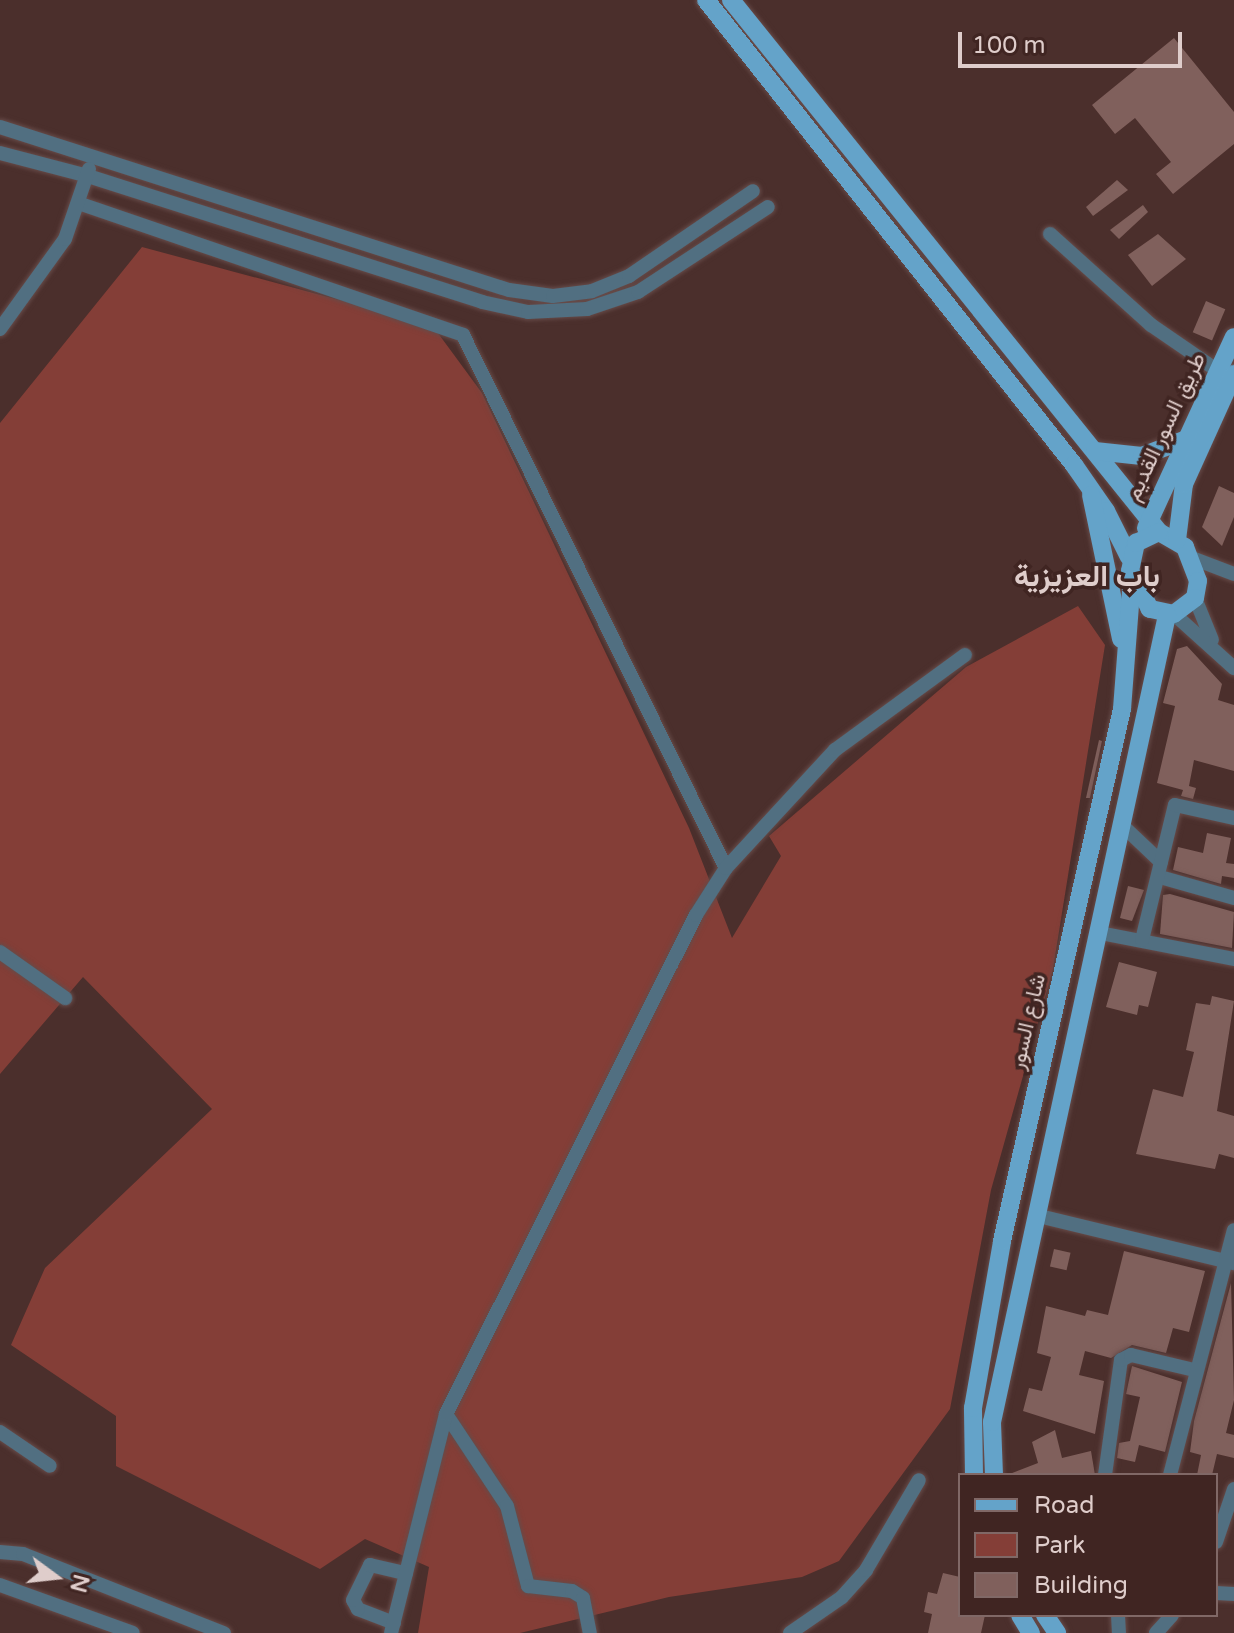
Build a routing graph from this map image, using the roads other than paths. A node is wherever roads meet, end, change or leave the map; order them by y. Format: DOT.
graph roads {
  1 [pos="706,0"];
  2 [pos="731,0"];
  3 [pos="0,127"];
  4 [pos="16,133"];
  5 [pos="6,154"];
  6 [pos="92,157"];
  7 [pos="88,176"];
  8 [pos="81,204"];
  9 [pos="768,207"];
  10 [pos="754,217"];
  11 [pos="1050,234"];
  12 [pos="553,296"];
  13 [pos="551,312"];
  14 [pos="0,329"];
  15 [pos="1234,337"];
  16 [pos="1226,372"];
  17 [pos="1187,439"];
  18 [pos="1095,451"];
  19 [pos="1088,485"];
  20 [pos="1157,532"];
  21 [pos="1129,557"];
  22 [pos="1192,558"];
  23 [pos="1234,574"];
  24 [pos="1132,579"];
  25 [pos="1195,598"];
  26 [pos="1170,614"];
  27 [pos="1218,651"];
  28 [pos="965,655"];
  29 [pos="1126,659"];
  30 [pos="1234,668"];
  31 [pos="1234,818"];
  32 [pos="1124,827"];
  33 [pos="726,868"];
  34 [pos="1161,870"];
  35 [pos="1234,898"];
  36 [pos="1100,933"];
  37 [pos="1142,940"];
  38 [pos="0,952"];
  39 [pos="1234,959"];
  40 [pos="65,998"];
  41 [pos="1039,1216"];
  42 [pos="1234,1230"];
  43 [pos="1229,1262"];
  44 [pos="1194,1370"];
  45 [pos="446,1414"];
  46 [pos="0,1432"];
  47 [pos="50,1466"];
  48 [pos="974,1473"];
  49 [pos="994,1473"];
  50 [pos="1105,1473"];
  51 [pos="1170,1473"];
  52 [pos="919,1480"];
  53 [pos="1234,1489"];
  54 [pos="1218,1536"];
  55 [pos="0,1552"];
  56 [pos="406,1573"];
  57 [pos="0,1585"];
  58 [pos="1170,1617"];
  59 [pos="393,1628"];
  60 [pos="133,1633"];
  61 [pos="224,1633"];
  62 [pos="590,1633"];
  63 [pos="790,1633"];
  64 [pos="1156,1633"];
  1 -- 19 [label="main road"];
  2 -- 18 [label="main road"];
  3 -- 4 [label="street"];
  4 -- 5 [label="street"];
  4 -- 6 [label="street"];
  5 -- 7 [label="street"];
  6 -- 7 [label="street"];
  6 -- 12 [label="street"];
  7 -- 8 [label="street"];
  7 -- 13 [label="street"];
  8 -- 14 [label="street"];
  8 -- 33 [label="street"];
  9 -- 10 [label="street"];
  10 -- 12 [label="street"];
  10 -- 13 [label="street"];
  11 -- 16 [label="street"];
  12 -- 13 [label="street"];
  15 -- 16 [label="main road, طريق السور القديم"];
  16 -- 17 [label="main road, طريق السور القديم"];
  16 -- 20 [label="main road, طريق السور القديم"];
  17 -- 18 [label="main road"];
  17 -- 20 [label="main road, طريق السور القديم"];
  18 -- 20 [label="main road"];
  19 -- 21 [label="main road"];
  19 -- 29 [label="main road"];
  20 -- 21 [label="main road"];
  20 -- 22 [label="main road"];
  21 -- 24 [label="main road"];
  22 -- 23 [label="street"];
  22 -- 25 [label="main road"];
  24 -- 26 [label="main road"];
  24 -- 29 [label="main road, شارع السور"];
  25 -- 26 [label="main road"];
  25 -- 27 [label="street"];
  26 -- 27 [label="street"];
  26 -- 32 [label="main road"];
  27 -- 30 [label="street"];
  28 -- 33 [label="street"];
  29 -- 48 [label="main road, شارع السور"];
  31 -- 34 [label="street"];
  32 -- 34 [label="street"];
  32 -- 36 [label="main road"];
  33 -- 45 [label="street"];
  34 -- 35 [label="street"];
  34 -- 37 [label="street"];
  36 -- 37 [label="street"];
  36 -- 41 [label="main road"];
  37 -- 39 [label="street"];
  38 -- 40 [label="street"];
  41 -- 43 [label="street"];
  41 -- 49 [label="main road"];
  42 -- 43 [label="street"];
  43 -- 44 [label="street"];
  44 -- 50 [label="street"];
  44 -- 51 [label="street"];
  45 -- 56 [label="street"];
  45 -- 62 [label="street"];
  46 -- 47 [label="street"];
  52 -- 63 [label="street"];
  53 -- 54 [label="street"];
  55 -- 61 [label="street"];
  56 -- 59 [label="street"];
  56 -- 59 [label="street"];
  57 -- 60 [label="street"];
  58 -- 64 [label="street"];
}
